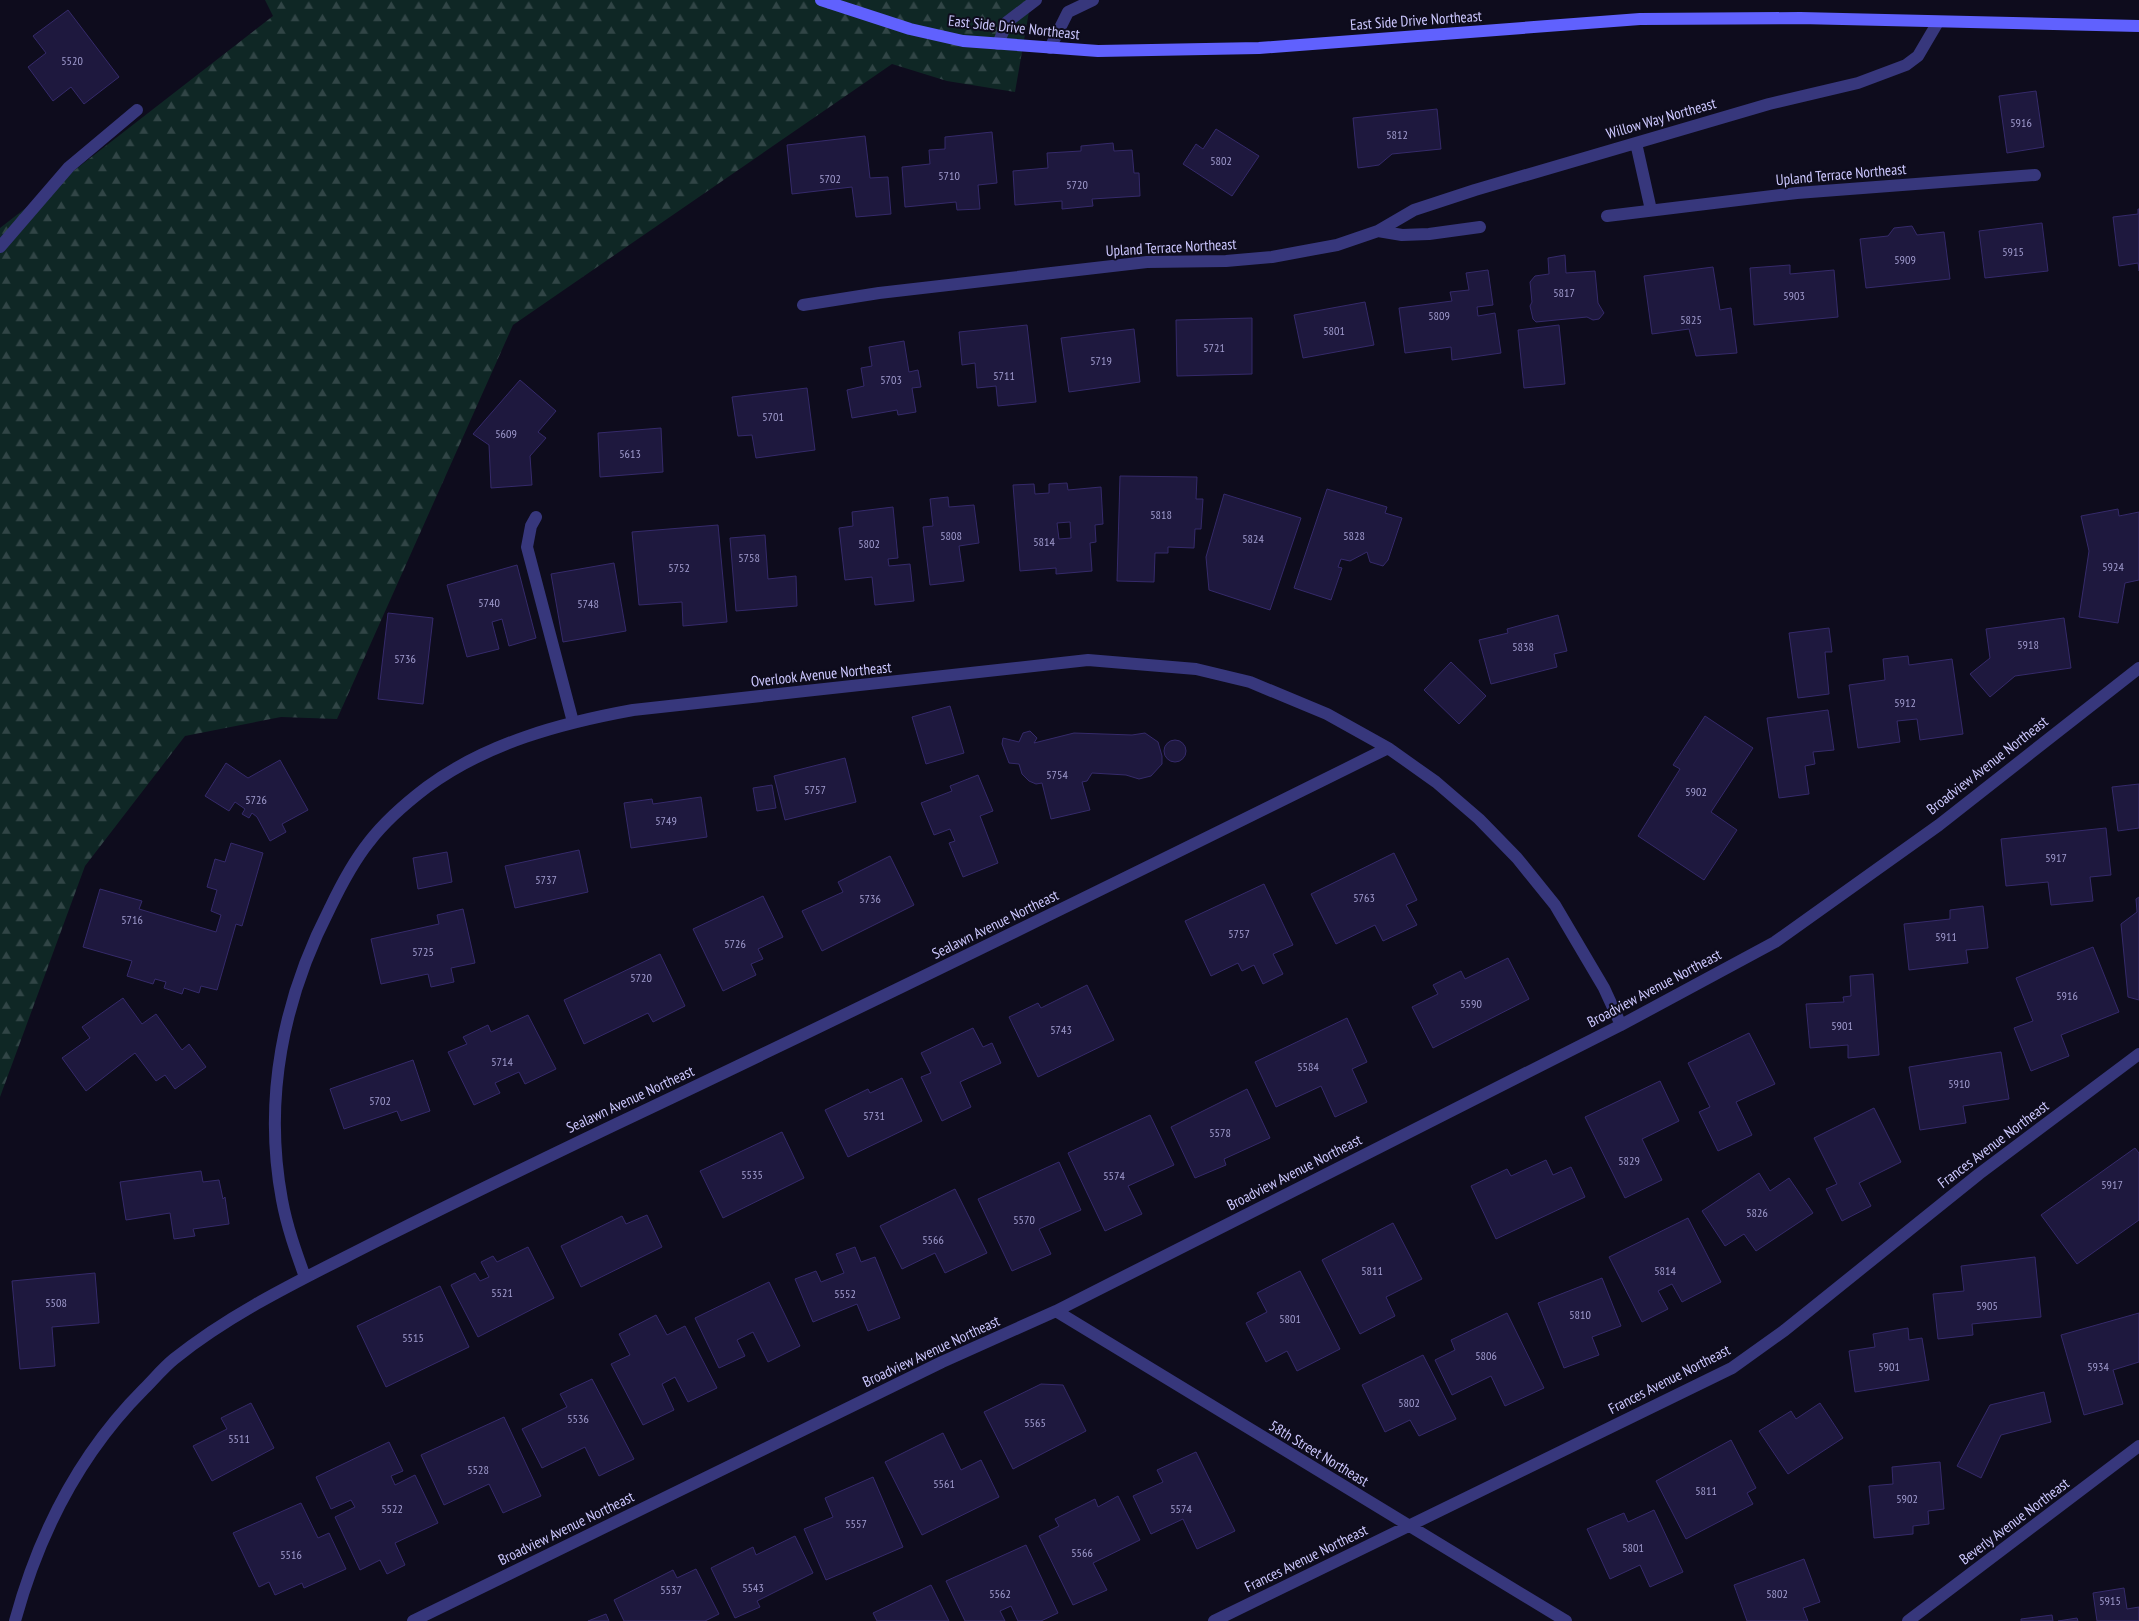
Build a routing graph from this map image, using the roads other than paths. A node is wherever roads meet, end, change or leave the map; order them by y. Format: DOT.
graph roads {
  1 [pos="821,0"];
  2 [pos="1036,0"];
  3 [pos="1093,0"];
  4 [pos="1938,22"];
  5 [pos="2139,26"];
  6 [pos="998,44"];
  7 [pos="1050,48"];
  8 [pos="137,110"];
  9 [pos="1636,143"];
  10 [pos="2035,175"];
  11 [pos="1651,210"];
  12 [pos="1607,216"];
  13 [pos="1480,228"];
  14 [pos="1378,232"];
  15 [pos="0,247"];
  16 [pos="803,305"];
  17 [pos="536,517"];
  18 [pos="2139,668"];
  19 [pos="573,722"];
  20 [pos="1388,748"];
  21 [pos="1621,1025"];
  22 [pos="2139,1054"];
  23 [pos="305,1277"];
  24 [pos="1056,1311"];
  25 [pos="2139,1446"];
  26 [pos="1408,1527"];
  27 [pos="15,1621"];
  28 [pos="413,1621"];
  29 [pos="1214,1621"];
  30 [pos="1566,1621"];
  31 [pos="1908,1621"];
  1 -- 6 [label="main road, East Side Drive Northeast"];
  2 -- 6 [label="street"];
  3 -- 7 [label="street"];
  4 -- 5 [label="main road, East Side Drive Northeast"];
  4 -- 7 [label="main road, East Side Drive Northeast"];
  4 -- 9 [label="street, Willow Way Northeast"];
  6 -- 7 [label="main road, East Side Drive Northeast"];
  8 -- 15 [label="street"];
  9 -- 11 [label="street"];
  9 -- 14 [label="street, Willow Way Northeast"];
  10 -- 11 [label="street, Upland Terrace Northeast"];
  11 -- 12 [label="street, Upland Terrace Northeast"];
  13 -- 14 [label="street, Upland Terrace Northeast"];
  14 -- 16 [label="street, Upland Terrace Northeast"];
  17 -- 19 [label="street"];
  18 -- 21 [label="street, Broadview Avenue Northeast"];
  19 -- 20 [label="street, Overlook Avenue Northeast"];
  19 -- 23 [label="street, Overlook Avenue Northeast"];
  20 -- 21 [label="street, Overlook Avenue Northeast"];
  20 -- 23 [label="street, Sealawn Avenue Northeast"];
  21 -- 24 [label="street, Broadview Avenue Northeast"];
  22 -- 26 [label="street, Frances Avenue Northeast"];
  23 -- 27 [label="street, Sealawn Avenue Northeast"];
  24 -- 26 [label="street, 58th Street Northeast"];
  24 -- 28 [label="street, Broadview Avenue Northeast"];
  25 -- 31 [label="street, Beverly Avenue Northeast"];
  26 -- 29 [label="street, Frances Avenue Northeast"];
  26 -- 30 [label="street, 58th Street Northeast"];
}
